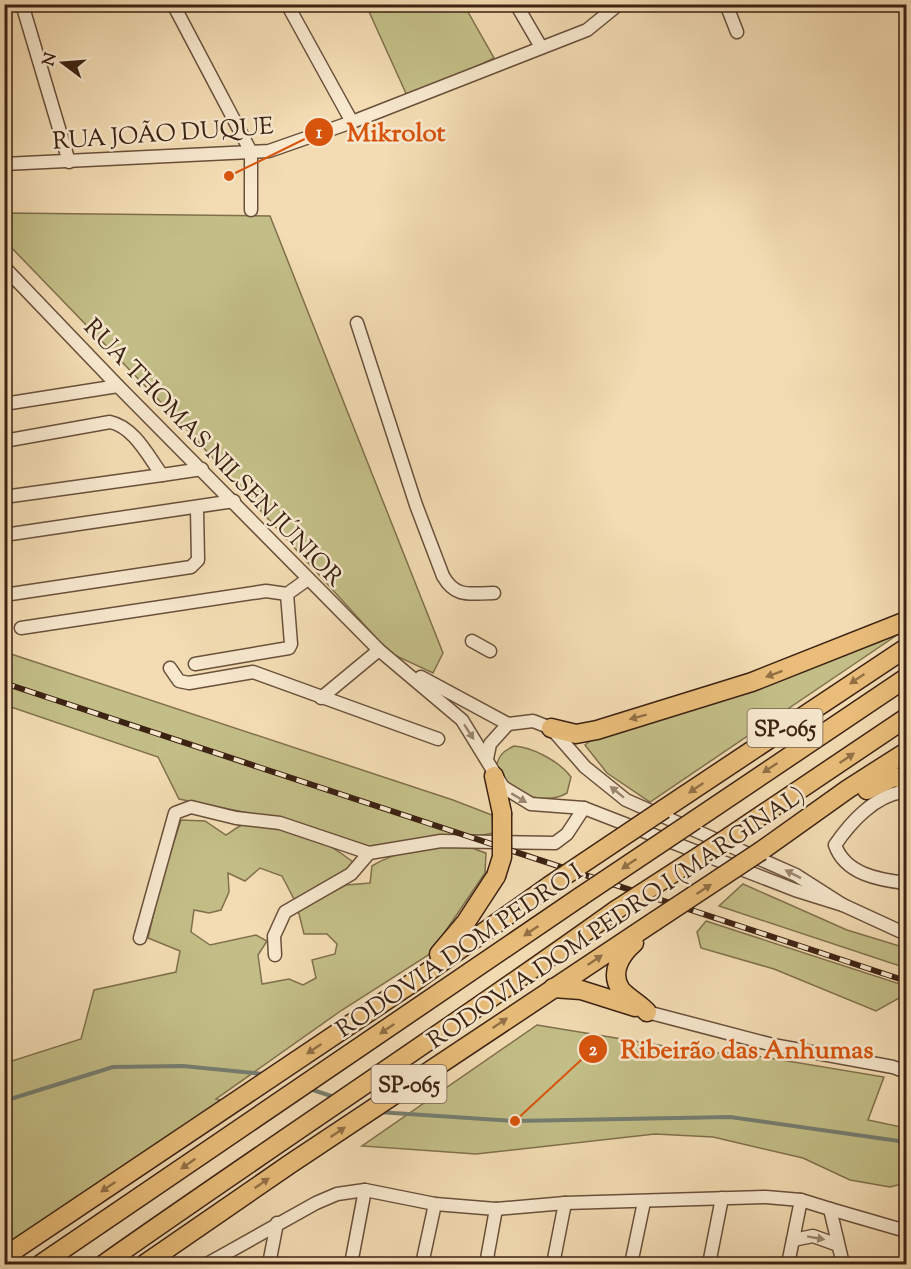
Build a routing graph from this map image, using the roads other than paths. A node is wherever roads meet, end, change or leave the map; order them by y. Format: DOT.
graph roads {
  1 [pos="22,4"];
  2 [pos="173,4"];
  3 [pos="287,4"];
  4 [pos="516,4"];
  5 [pos="619,4"];
  6 [pos="726,4"];
  7 [pos="737,32"];
  8 [pos="537,49"];
  9 [pos="352,122"];
  10 [pos="251,152"];
  11 [pos="69,162"];
  12 [pos="4,164"];
  13 [pos="251,210"];
  14 [pos="4,267"];
  15 [pos="357,323"];
  16 [pos="118,386"];
  17 [pos="4,404"];
  18 [pos="4,441"];
  19 [pos="202,469"];
  20 [pos="162,475"];
  21 [pos="4,497"];
  22 [pos="234,501"];
  23 [pos="197,508"];
  24 [pos="4,535"];
  25 [pos="308,579"];
  26 [pos="495,593"];
  27 [pos="287,594"];
  28 [pos="4,595"];
  29 [pos="906,621"];
  30 [pos="21,628"];
  31 [pos="471,641"];
  32 [pos="906,648"];
  33 [pos="379,650"];
  34 [pos="490,651"];
  35 [pos="195,664"];
  36 [pos="396,664"];
  37 [pos="170,668"];
  38 [pos="906,678"];
  39 [pos="445,692"];
  40 [pos="321,698"];
  41 [pos="445,705"];
  42 [pos="906,718"];
  43 [pos="508,724"];
  44 [pos="551,728"];
  45 [pos="438,739"];
  46 [pos="906,752"];
  47 [pos="487,759"];
  48 [pos="495,776"];
  49 [pos="906,779"];
  50 [pos="906,795"];
  51 [pos="584,808"];
  52 [pos="790,830"];
  53 [pos="369,854"];
  54 [pos="906,883"];
  55 [pos="843,905"];
  56 [pos="655,921"];
  57 [pos="906,934"];
  58 [pos="140,938"];
  59 [pos="275,955"];
  60 [pos="415,981"];
  61 [pos="553,988"];
  62 [pos="647,1012"];
  63 [pos="906,1072"];
  64 [pos="365,1190"];
  65 [pos="722,1198"];
  66 [pos="801,1200"];
  67 [pos="644,1202"];
  68 [pos="565,1203"];
  69 [pos="435,1204"];
  70 [pos="828,1208"];
  71 [pos="496,1209"];
  72 [pos="277,1223"];
  73 [pos="906,1231"];
  74 [pos="793,1240"];
  75 [pos="838,1245"];
  76 [pos="4,1257"];
  77 [pos="41,1264"];
  78 [pos="104,1264"];
  79 [pos="145,1264"];
  80 [pos="207,1264"];
  81 [pos="269,1264"];
  82 [pos="351,1264"];
  83 [pos="422,1264"];
  84 [pos="486,1264"];
  85 [pos="553,1264"];
  86 [pos="631,1264"];
  87 [pos="710,1264"];
  88 [pos="788,1264"];
  89 [pos="843,1264"];
  1 -- 11 [label="street"];
  2 -- 10 [label="street"];
  3 -- 9 [label="street"];
  4 -- 8 [label="street"];
  5 -- 8 [label="street, RUA JOÃO DUQUE"];
  6 -- 7 [label="street"];
  8 -- 9 [label="street, RUA JOÃO DUQUE"];
  9 -- 10 [label="street, RUA JOÃO DUQUE"];
  10 -- 11 [label="street, RUA JOÃO DUQUE"];
  10 -- 13 [label="street"];
  11 -- 12 [label="street, RUA JOÃO DUQUE"];
  14 -- 16 [label="street, RUA THOMAS NILSEN JÚNIOR"];
  15 -- 26 [label="street"];
  16 -- 17 [label="street"];
  16 -- 19 [label="street, RUA THOMAS NILSEN JÚNIOR"];
  18 -- 20 [label="street"];
  19 -- 20 [label="street"];
  19 -- 22 [label="street, RUA THOMAS NILSEN JÚNIOR"];
  20 -- 21 [label="street"];
  22 -- 23 [label="street"];
  22 -- 25 [label="street, RUA THOMAS NILSEN JÚNIOR"];
  23 -- 24 [label="street"];
  23 -- 28 [label="street"];
  25 -- 27 [label="street"];
  25 -- 33 [label="street, RUA THOMAS NILSEN JÚNIOR"];
  27 -- 30 [label="street"];
  27 -- 35 [label="street"];
  29 -- 44 [label="highway, one-way"];
  31 -- 34 [label="street"];
  32 -- 60 [label="highway, SP-065, one-way, bridge"];
  33 -- 36 [label="street, RUA THOMAS NILSEN JÚNIOR"];
  33 -- 40 [label="street"];
  36 -- 39 [label="street, RUA THOMAS NILSEN JÚNIOR"];
  36 -- 41 [label="street, RUA THOMAS NILSEN JÚNIOR"];
  37 -- 40 [label="street"];
  38 -- 77 [label="highway, RODOVIA DOM PEDRO I / SP-065, one-way, bridge"];
  39 -- 41 [label="street"];
  39 -- 43 [label="street, RUA THOMAS NILSEN JÚNIOR"];
  40 -- 45 [label="street"];
  41 -- 47 [label="street, RUA THOMAS NILSEN JÚNIOR, one-way"];
  78 -- 42 [label="highway, SP-065, one-way, bridge"];
  43 -- 44 [label="street, RUA THOMAS NILSEN JÚNIOR"];
  43 -- 47 [label="street"];
  55 -- 44 [label="street, one-way"];
  46 -- 52 [label="highway, RODOVIA DOM PEDRO I (MARGINAL) / SP-065"];
  47 -- 48 [label="street, RUA THOMAS NILSEN JÚNIOR"];
  48 -- 51 [label="street, RUA THOMAS NILSEN JÚNIOR, one-way"];
  48 -- 60 [label="highway, bridge"];
  49 -- 52 [label="highway"];
  50 -- 54 [label="street"];
  51 -- 53 [label="street"];
  51 -- 55 [label="street, RUA THOMAS NILSEN JÚNIOR"];
  56 -- 52 [label="highway, RODOVIA DOM PEDRO I (MARGINAL) / SP-065, one-way, bridge"];
  53 -- 58 [label="street"];
  53 -- 59 [label="street"];
  55 -- 57 [label="street"];
  61 -- 56 [label="highway, RODOVIA DOM PEDRO I (MARGINAL) / SP-065, one-way"];
  56 -- 62 [label="highway"];
  60 -- 76 [label="highway, one-way"];
  61 -- 62 [label="highway"];
  79 -- 61 [label="highway, RODOVIA DOM PEDRO I (MARGINAL) / SP-065, one-way"];
  62 -- 63 [label="street"];
  64 -- 69 [label="street"];
  64 -- 72 [label="street"];
  64 -- 82 [label="street"];
  65 -- 66 [label="street"];
  65 -- 67 [label="street"];
  65 -- 87 [label="street"];
  66 -- 70 [label="street"];
  66 -- 74 [label="street"];
  67 -- 68 [label="street"];
  67 -- 86 [label="street"];
  68 -- 71 [label="street"];
  68 -- 85 [label="street"];
  69 -- 71 [label="street"];
  69 -- 83 [label="street"];
  70 -- 73 [label="street"];
  70 -- 75 [label="street"];
  71 -- 84 [label="street"];
  72 -- 80 [label="street"];
  72 -- 81 [label="street"];
  74 -- 75 [label="street, one-way"];
  74 -- 88 [label="street"];
  75 -- 89 [label="street"];
}
